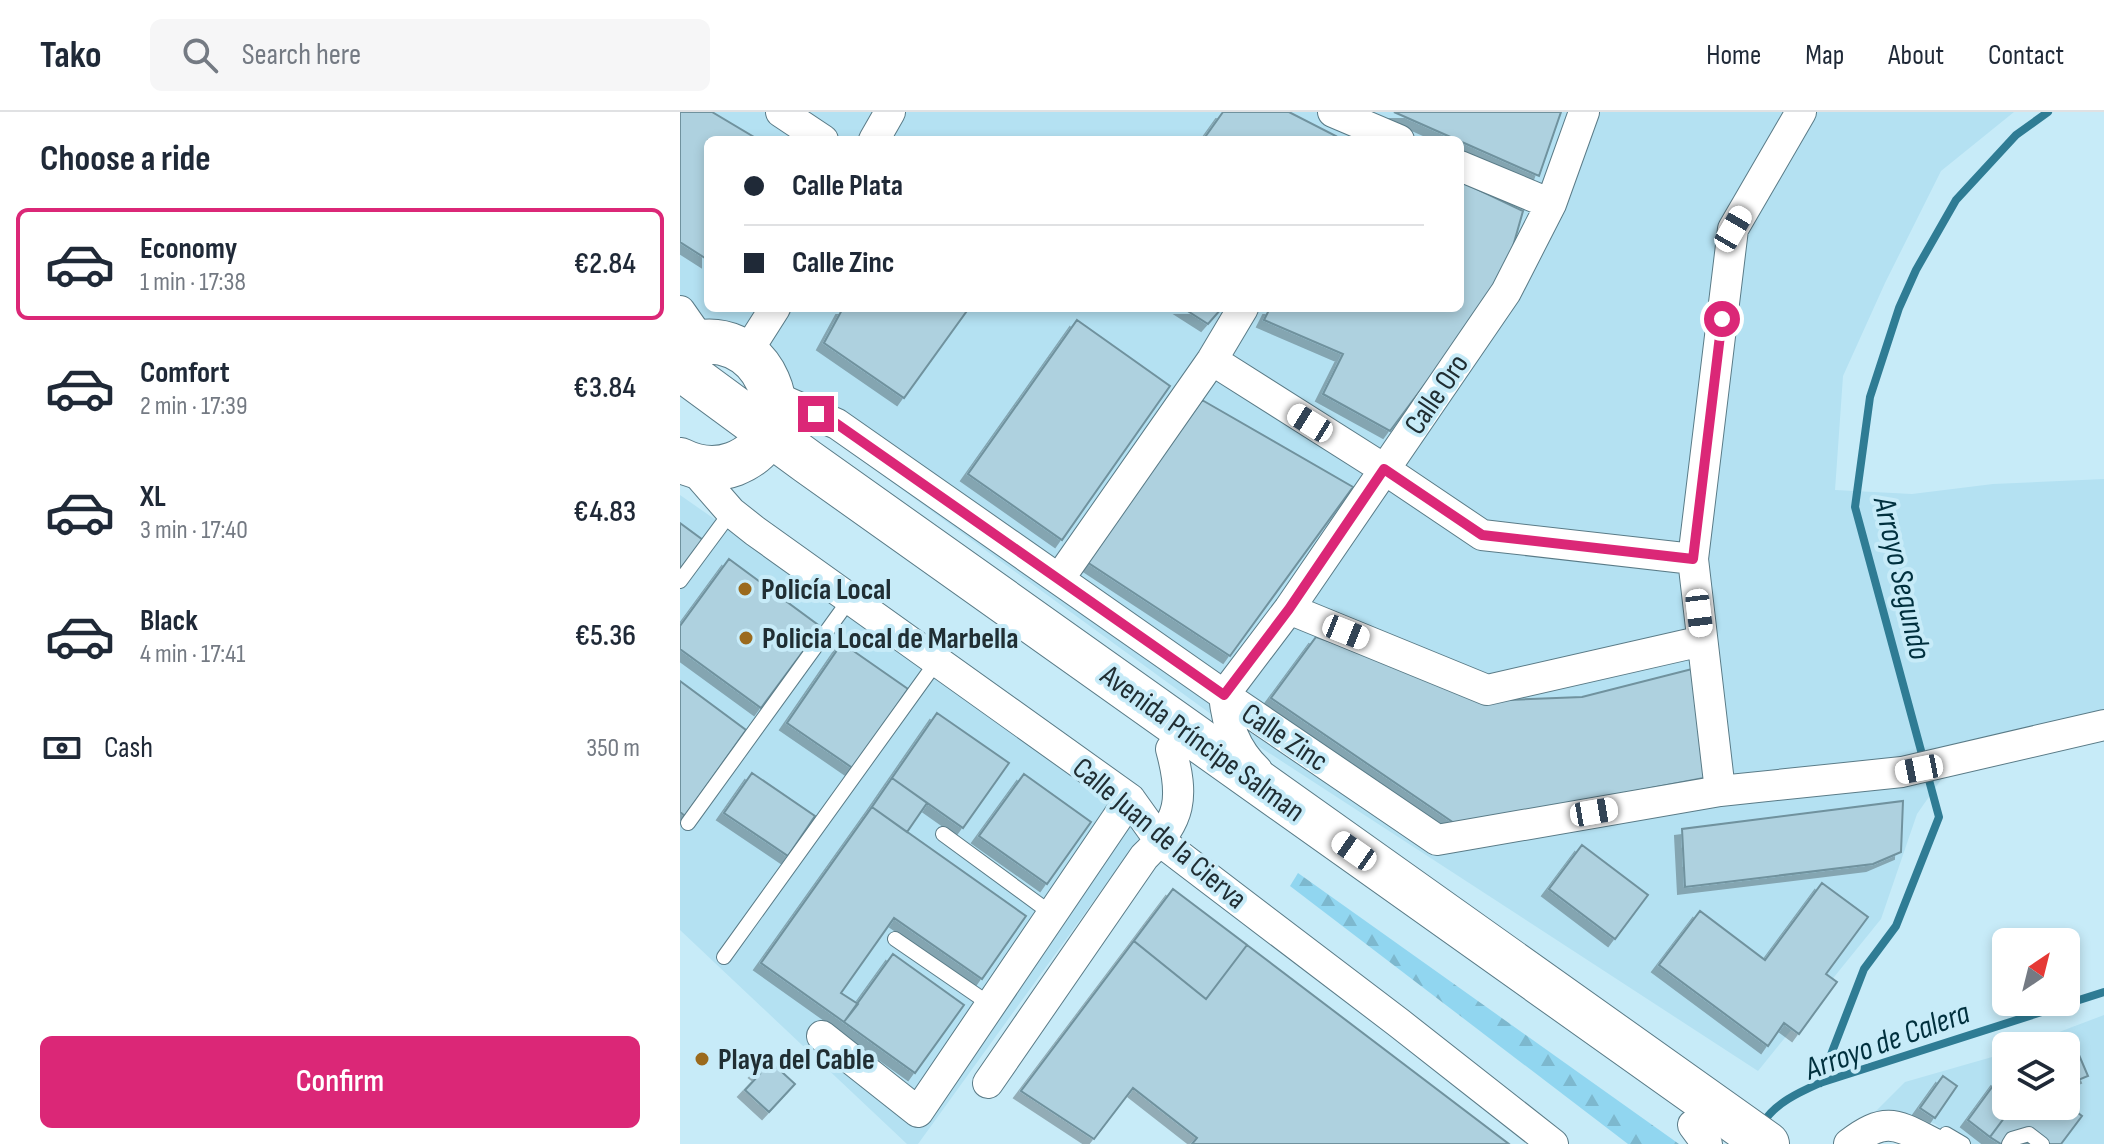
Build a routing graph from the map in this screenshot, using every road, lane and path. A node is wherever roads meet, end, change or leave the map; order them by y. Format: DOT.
graph roads {
  1 [pos="781,112"];
  2 [pos="890,112"];
  3 [pos="1333,112"];
  4 [pos="1584,112"];
  5 [pos="1801,112"];
  6 [pos="817,136"];
  7 [pos="876,136"];
  8 [pos="1390,136"];
  9 [pos="1464,168"];
  10 [pos="1551,204"];
  11 [pos="772,312"];
  12 [pos="1241,312"];
  13 [pos="685,342"];
  14 [pos="747,352"];
  15 [pos="1212,360"];
  16 [pos="680,402"];
  17 [pos="765,426"];
  18 [pos="685,463"];
  19 [pos="1384,469"];
  20 [pos="731,512"];
  21 [pos="1693,559"];
  22 [pos="1059,579"];
  23 [pos="680,581"];
  24 [pos="850,599"];
  25 [pos="1289,609"];
  26 [pos="1702,641"];
  27 [pos="937,661"];
  28 [pos="1224,695"];
  29 [pos="2104,725"];
  30 [pos="1171,749"];
  31 [pos="1720,791"];
  32 [pos="1130,799"];
  33 [pos="1302,814"];
  34 [pos="688,823"];
  35 [pos="943,834"];
  36 [pos="1160,841"];
  37 [pos="1052,914"];
  38 [pos="895,939"];
  39 [pos="724,957"];
  40 [pos="991,1005"];
  41 [pos="822,1036"];
  42 [pos="988,1083"];
  43 [pos="1708,1129"];
  44 [pos="1553,1144"];
  45 [pos="1767,1144"];
  46 [pos="1849,1144"];
  47 [pos="1936,1144"];
  48 [pos="1963,1144"];
  49 [pos="2009,1144"];
  50 [pos="2042,1144"];
  1 -- 6 [label="street"];
  2 -- 7 [label="street"];
  3 -- 8 [label="street"];
  4 -- 10 [label="street, Calle Oro"];
  5 -- 21 [label="street"];
  9 -- 10 [label="street"];
  10 -- 19 [label="street, Calle Oro"];
  11 -- 14 [label="street"];
  12 -- 15 [label="street"];
  13 -- 14 [label="main road"];
  13 -- 17 [label="main road, Avenida Príncipe Salman"];
  14 -- 17 [label="main road"];
  15 -- 19 [label="street"];
  15 -- 22 [label="street"];
  16 -- 17 [label="main road, Avenida Príncipe Salman"];
  17 -- 18 [label="main road"];
  17 -- 22 [label="street, Calle Zinc"];
  17 -- 30 [label="main road, Avenida Príncipe Salman"];
  17 -- 33 [label="main road, Avenida Príncipe Salman"];
  18 -- 20 [label="street, Calle Juan de la Cierva"];
  19 -- 21 [label="street"];
  19 -- 25 [label="street, Calle Oro"];
  20 -- 23 [label="lane"];
  20 -- 24 [label="street, Calle Juan de la Cierva"];
  21 -- 26 [label="street"];
  22 -- 28 [label="street, Calle Zinc"];
  24 -- 27 [label="street, Calle Juan de la Cierva"];
  24 -- 34 [label="lane"];
  25 -- 26 [label="street"];
  25 -- 28 [label="street, Calle Oro"];
  26 -- 31 [label="street"];
  27 -- 32 [label="street, Calle Juan de la Cierva"];
  27 -- 39 [label="lane"];
  28 -- 31 [label="street, Calle Zinc"];
  28 -- 33 [label="street"];
  29 -- 31 [label="street"];
  30 -- 36 [label="street"];
  30 -- 43 [label="main road, Avenida Príncipe Salman"];
  32 -- 36 [label="street, Calle Juan de la Cierva"];
  32 -- 37 [label="street"];
  33 -- 43 [label="main road, Avenida Príncipe Salman"];
  35 -- 37 [label="lane"];
  36 -- 42 [label="street"];
  36 -- 44 [label="street, Calle Juan de la Cierva"];
  37 -- 40 [label="street"];
  38 -- 40 [label="lane"];
  40 -- 41 [label="street"];
  43 -- 45 [label="main road, Avenida Príncipe Salman"];
  46 -- 47 [label="street"];
  47 -- 48 [label="lane"];
  49 -- 50 [label="lane"];
}
